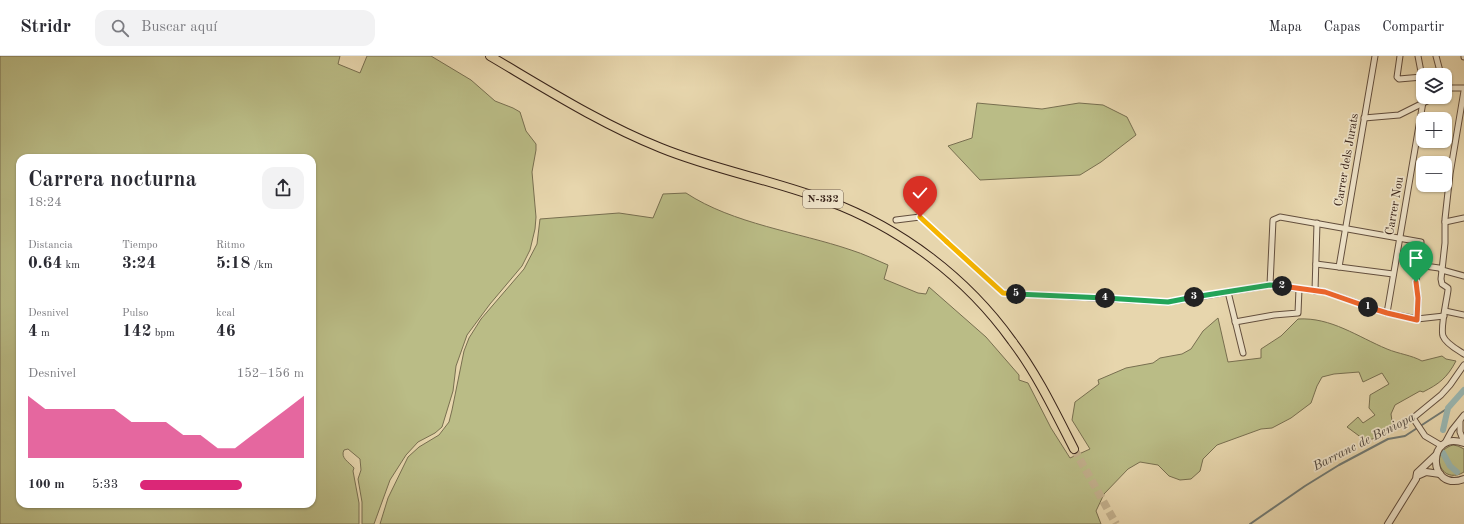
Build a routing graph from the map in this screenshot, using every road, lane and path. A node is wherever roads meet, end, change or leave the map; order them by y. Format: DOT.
graph roads {
  1 [pos="490,56"];
  2 [pos="1375,56"];
  3 [pos="1400,56"];
  4 [pos="1418,56"];
  5 [pos="1436,56"];
  6 [pos="1420,68"];
  7 [pos="1439,68"];
  8 [pos="1416,78"];
  9 [pos="1452,89"];
  10 [pos="1464,90"];
  11 [pos="1463,98"];
  12 [pos="1419,104"];
  13 [pos="1423,104"];
  14 [pos="1364,118"];
  15 [pos="1464,218"];
  16 [pos="896,220"];
  17 [pos="1445,222"];
  18 [pos="1318,223"];
  19 [pos="1345,229"];
  20 [pos="1399,238"];
  21 [pos="1316,264"];
  22 [pos="1418,266"];
  23 [pos="1339,267"];
  24 [pos="1442,270"];
  25 [pos="1393,274"];
  26 [pos="1464,276"];
  27 [pos="1270,285"];
  28 [pos="1299,289"];
  29 [pos="1315,291"];
  30 [pos="1228,292"];
  31 [pos="1387,313"];
  32 [pos="1444,314"];
  33 [pos="1464,315"];
  34 [pos="1417,320"];
  35 [pos="1234,322"];
  36 [pos="1243,353"];
  37 [pos="1464,354"];
  38 [pos="1464,365"];
  39 [pos="1464,415"];
  40 [pos="1460,421"];
  41 [pos="1464,442"];
  42 [pos="1444,444"];
  43 [pos="1074,449"];
  44 [pos="1436,455"];
  45 [pos="1440,474"];
  46 [pos="1417,476"];
  47 [pos="1464,480"];
  48 [pos="1388,524"];
  1 -- 43 [label="highway, N-332"];
  2 -- 14 [label="street, Carrer dels Jurats"];
  3 -- 8 [label="street"];
  4 -- 6 [label="street, Carrer Nou"];
  5 -- 7 [label="street"];
  9 -- 10 [label="street"];
  10 -- 11 [label="street"];
  11 -- 17 [label="street"];
  12 -- 14 [label="street"];
  13 -- 20 [label="street, Carrer Nou"];
  14 -- 19 [label="street, Carrer dels Jurats"];
  15 -- 17 [label="street"];
  16 -- 30 [label="street"];
  17 -- 24 [label="street"];
  18 -- 19 [label="street"];
  18 -- 21 [label="street"];
  18 -- 27 [label="street"];
  19 -- 20 [label="street"];
  19 -- 23 [label="street, Carrer dels Jurats"];
  20 -- 22 [label="street"];
  20 -- 25 [label="street, Carrer Nou"];
  21 -- 23 [label="street"];
  21 -- 29 [label="street"];
  22 -- 24 [label="street"];
  22 -- 34 [label="street"];
  23 -- 25 [label="street"];
  24 -- 26 [label="street"];
  24 -- 32 [label="street"];
  25 -- 31 [label="street, Carrer Nou"];
  27 -- 28 [label="street"];
  27 -- 30 [label="street"];
  28 -- 29 [label="street"];
  28 -- 35 [label="street"];
  29 -- 31 [label="street"];
  30 -- 35 [label="street"];
  31 -- 34 [label="street"];
  32 -- 33 [label="street"];
  32 -- 34 [label="street"];
  32 -- 37 [label="street"];
  35 -- 36 [label="street"];
  38 -- 42 [label="street"];
  39 -- 40 [label="street"];
  40 -- 41 [label="street"];
  40 -- 42 [label="street"];
  41 -- 42 [label="street"];
  42 -- 44 [label="street"];
  44 -- 45 [label="street"];
  44 -- 46 [label="street"];
  45 -- 46 [label="street"];
  45 -- 47 [label="street"];
  46 -- 48 [label="street"];
}
